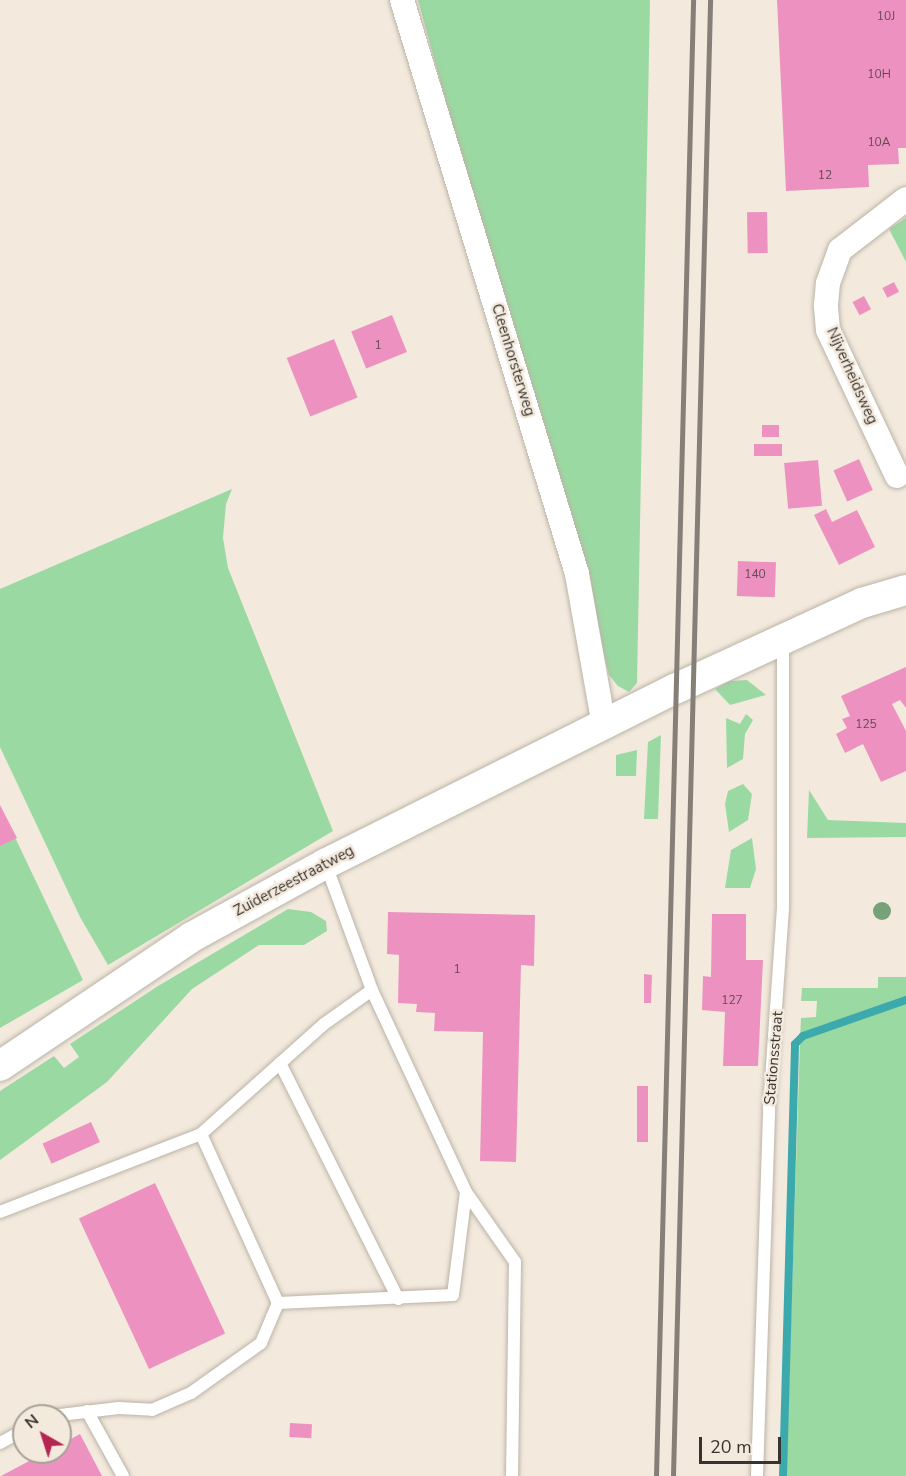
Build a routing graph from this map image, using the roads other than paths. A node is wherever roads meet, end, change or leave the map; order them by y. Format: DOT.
graph roads {
  1 [pos="402,0"];
  2 [pos="906,199"];
  3 [pos="897,476"];
  4 [pos="906,590"];
  5 [pos="783,639"];
  6 [pos="604,725"];
  7 [pos="325,864"];
  8 [pos="372,990"];
  9 [pos="280,1064"];
  10 [pos="0,1066"];
  11 [pos="201,1134"];
  12 [pos="466,1192"];
  13 [pos="0,1212"];
  14 [pos="398,1299"];
  15 [pos="278,1303"];
  16 [pos="87,1411"];
  17 [pos="72,1413"];
  18 [pos="123,1476"];
  19 [pos="512,1476"];
  20 [pos="757,1476"];
  1 -- 6 [label="street, Cleenhorsterweg"];
  2 -- 3 [label="street, Nijverheidsweg"];
  4 -- 5 [label="street"];
  5 -- 6 [label="street"];
  5 -- 20 [label="lane, Stationsstraat"];
  6 -- 7 [label="street, Zuiderzeestraatweg"];
  7 -- 8 [label="lane"];
  7 -- 10 [label="street, Zuiderzeestraatweg"];
  8 -- 9 [label="lane"];
  8 -- 12 [label="lane"];
  9 -- 11 [label="lane"];
  9 -- 14 [label="lane"];
  11 -- 13 [label="lane"];
  11 -- 15 [label="lane"];
  12 -- 14 [label="lane"];
  12 -- 19 [label="lane"];
  14 -- 15 [label="lane"];
  15 -- 16 [label="lane"];
  16 -- 17 [label="lane"];
  16 -- 18 [label="lane"];
}
